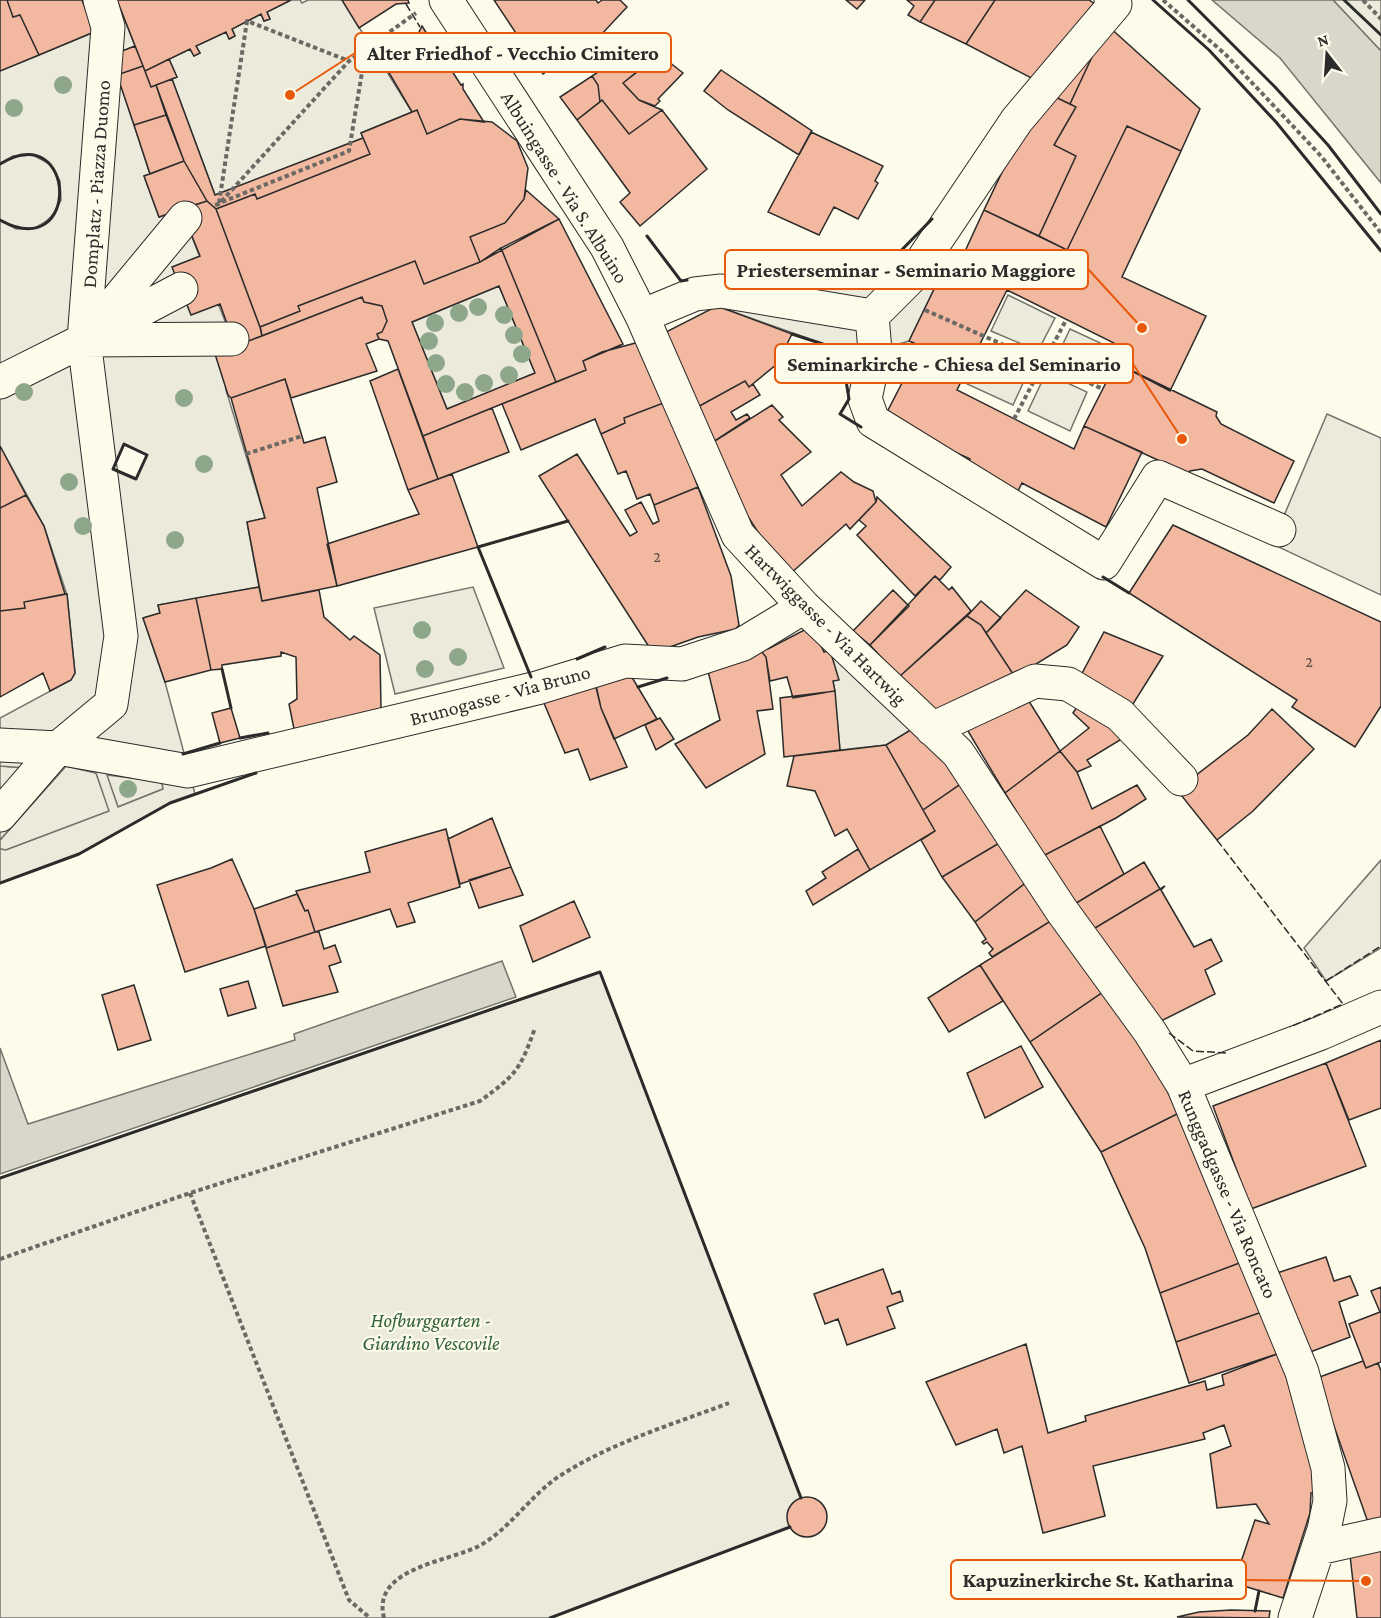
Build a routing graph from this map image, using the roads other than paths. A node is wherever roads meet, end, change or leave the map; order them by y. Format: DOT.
graph roads {
  1 [pos="446,0"];
  2 [pos="1113,2"];
  3 [pos="104,14"];
  4 [pos="206,209"];
  5 [pos="181,289"];
  6 [pos="642,316"];
  7 [pos="872,316"];
  8 [pos="232,339"];
  9 [pos="84,340"];
  10 [pos="0,382"];
  11 [pos="1279,530"];
  12 [pos="804,607"];
  13 [pos="932,729"];
  14 [pos="0,745"];
  15 [pos="58,748"];
  16 [pos="1181,779"];
  17 [pos="0,815"];
  18 [pos="1381,1006"];
  19 [pos="1183,1085"];
  20 [pos="1381,1534"];
  21 [pos="1319,1548"];
  22 [pos="1295,1618"];
  1 -- 6 [label="street, Albuingasse - Via S. Albuino"];
  2 -- 7 [label="street"];
  3 -- 9 [label="street, Domplatz - Piazza Duomo"];
  4 -- 9 [label="street, Domplatz - Piazza Duomo"];
  5 -- 9 [label="street, Domplatz - Piazza Duomo"];
  6 -- 7 [label="street"];
  6 -- 12 [label="street, Hartwiggasse - Via Hartwig"];
  7 -- 11 [label="street"];
  8 -- 9 [label="street, Domplatz - Piazza Duomo"];
  9 -- 10 [label="street, Domplatz - Piazza Duomo"];
  9 -- 15 [label="street, Domplatz - Piazza Duomo"];
  12 -- 13 [label="street, Hartwiggasse - Via Hartwig"];
  12 -- 15 [label="street, Brunogasse - Via Bruno"];
  13 -- 16 [label="street"];
  13 -- 19 [label="street, Runggadgasse - Via Roncato"];
  14 -- 15 [label="street"];
  15 -- 17 [label="street, Domplatz - Piazza Duomo"];
  18 -- 19 [label="street"];
  19 -- 21 [label="street, Runggadgasse - Via Roncato"];
  20 -- 21 [label="street"];
  21 -- 22 [label="street, Runggadgasse - Via Roncato"];
}
